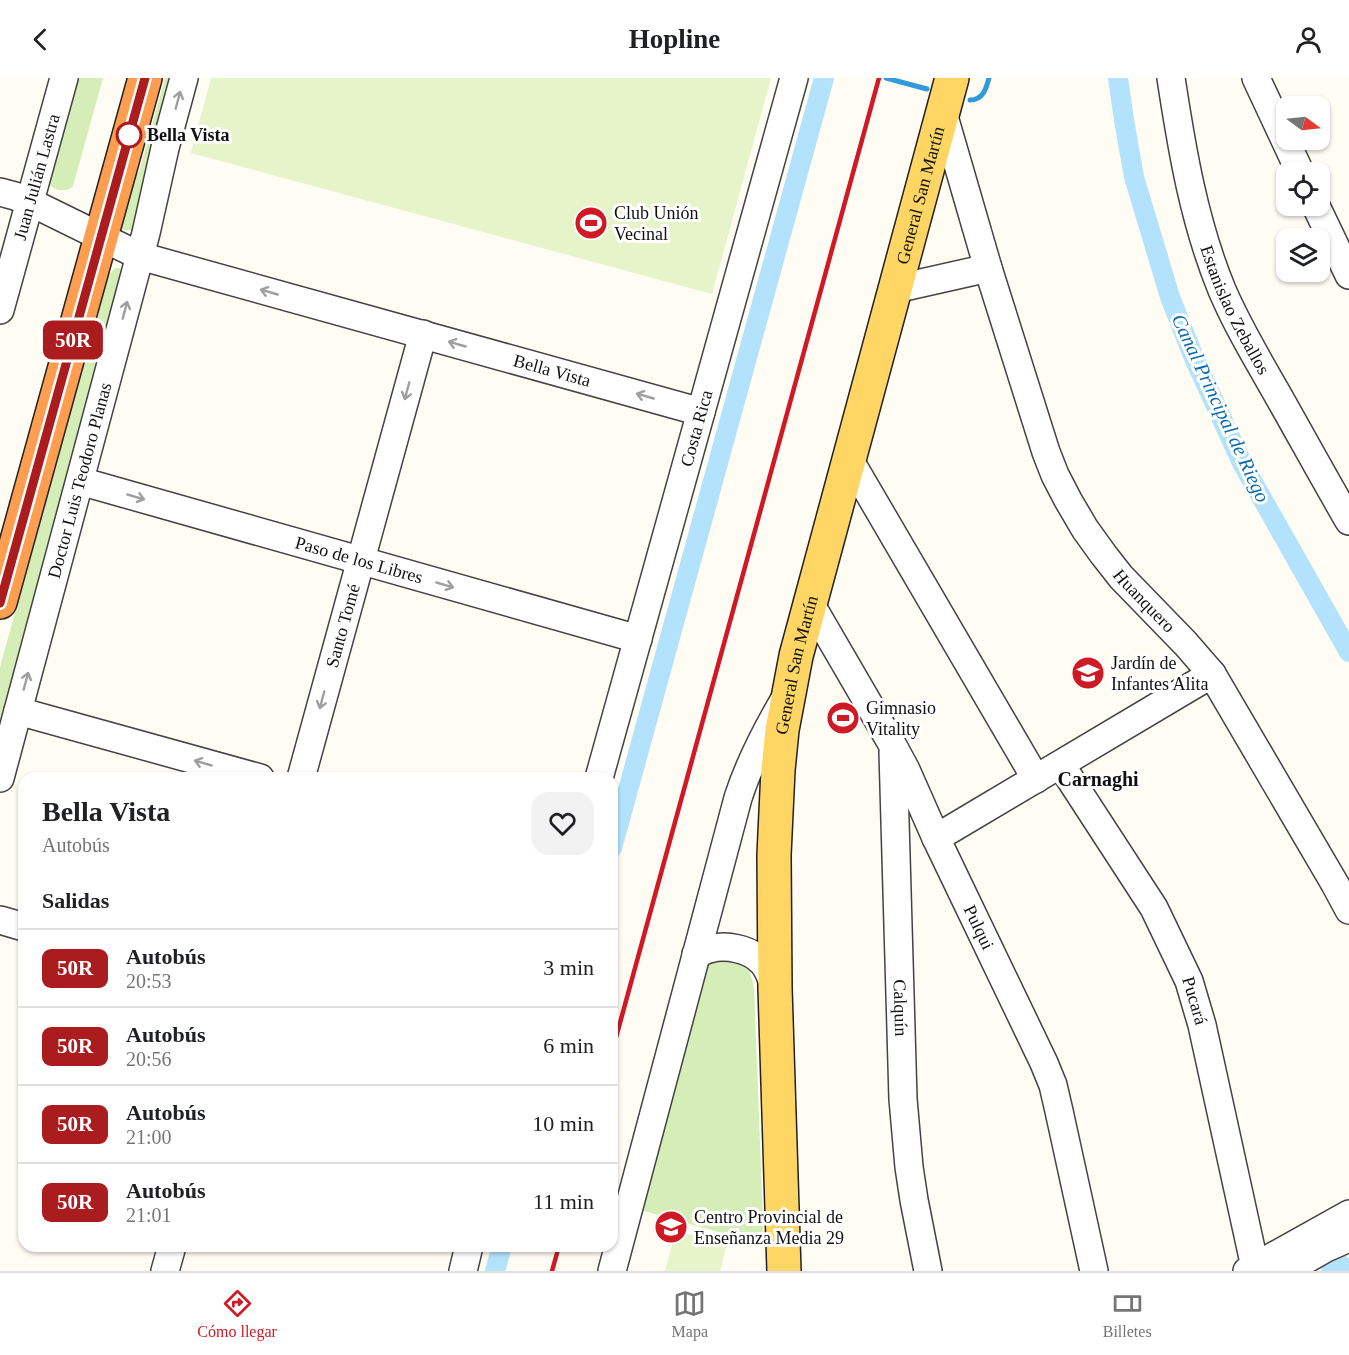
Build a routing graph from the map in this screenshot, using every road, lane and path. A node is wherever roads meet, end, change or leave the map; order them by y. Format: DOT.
graph roads {
  1 [pos="64,78"];
  2 [pos="122,78"];
  3 [pos="145,78"];
  4 [pos="184,78"];
  5 [pos="794,78"];
  6 [pos="952,78"];
  7 [pos="1171,78"];
  8 [pos="1256,78"];
  9 [pos="943,113"];
  10 [pos="1295,162"];
  11 [pos="0,192"];
  12 [pos="30,202"];
  13 [pos="1321,216"];
  14 [pos="91,232"];
  15 [pos="140,256"];
  16 [pos="988,268"];
  17 [pos="1349,275"];
  18 [pos="895,289"];
  19 [pos="0,310"];
  20 [pos="423,334"];
  21 [pos="701,412"];
  22 [pos="849,459"];
  23 [pos="80,481"];
  24 [pos="0,516"];
  25 [pos="1349,521"];
  26 [pos="360,561"];
  27 [pos="0,602"];
  28 [pos="810,603"];
  29 [pos="638,639"];
  30 [pos="1212,674"];
  31 [pos="788,693"];
  32 [pos="18,711"];
  33 [pos="892,744"];
  34 [pos="1060,765"];
  35 [pos="238,772"];
  36 [pos="303,772"];
  37 [pos="601,772"];
  38 [pos="0,778"];
  39 [pos="1036,779"];
  40 [pos="936,838"];
  41 [pos="1349,910"];
  42 [pos="0,920"];
  43 [pos="18,925"];
  44 [pos="696,954"];
  45 [pos="775,988"];
  46 [pos="1349,1214"];
  47 [pos="1349,1238"];
  48 [pos="618,1248"];
  49 [pos="170,1252"];
  50 [pos="468,1252"];
  51 [pos="617,1252"];
  52 [pos="1251,1269"];
  53 [pos="165,1271"];
  54 [pos="463,1271"];
  55 [pos="612,1271"];
  56 [pos="784,1271"];
  57 [pos="928,1271"];
  58 [pos="1094,1271"];
  59 [pos="1286,1271"];
  1 -- 12 [label="street, Juan Julián Lastra"];
  2 -- 14 [label="highway"];
  3 -- 14 [label="highway"];
  15 -- 4 [label="street, Doctor Luis Teodoro Planas, one-way"];
  5 -- 21 [label="street, Costa Rica"];
  6 -- 9 [label="main road, General San Martín"];
  7 -- 25 [label="street, Estanislao Zeballos"];
  8 -- 10 [label="street"];
  9 -- 16 [label="street, Huanquero"];
  9 -- 18 [label="main road, General San Martín"];
  11 -- 12 [label="street, Bella Vista"];
  12 -- 14 [label="street, Bella Vista"];
  12 -- 19 [label="street, Juan Julián Lastra"];
  13 -- 17 [label="street"];
  14 -- 15 [label="street, Bella Vista"];
  14 -- 24 [label="highway"];
  14 -- 27 [label="highway"];
  20 -- 15 [label="street, Bella Vista, one-way"];
  23 -- 15 [label="street, Doctor Luis Teodoro Planas, one-way"];
  16 -- 18 [label="street"];
  16 -- 30 [label="street, Huanquero"];
  18 -- 22 [label="main road, General San Martín"];
  21 -- 20 [label="street, Bella Vista, one-way"];
  20 -- 26 [label="street, Santo Tomé, one-way"];
  21 -- 29 [label="street, Costa Rica"];
  22 -- 28 [label="main road, General San Martín"];
  22 -- 39 [label="street"];
  23 -- 26 [label="street, Paso de los Libres, one-way"];
  32 -- 23 [label="street, Doctor Luis Teodoro Planas, one-way"];
  26 -- 29 [label="street, Paso de los Libres, one-way"];
  26 -- 36 [label="street, Santo Tomé, one-way"];
  28 -- 31 [label="main road, General San Martín"];
  28 -- 33 [label="street, Pulqui"];
  29 -- 37 [label="street, Costa Rica"];
  30 -- 34 [label="street"];
  30 -- 41 [label="street, Huanquero"];
  31 -- 44 [label="street"];
  31 -- 45 [label="main road, General San Martín"];
  35 -- 32 [label="street, one-way"];
  32 -- 38 [label="street, Doctor Luis Teodoro Planas"];
  33 -- 40 [label="street, Pulqui"];
  33 -- 57 [label="street, Calquín"];
  34 -- 39 [label="street"];
  34 -- 52 [label="street, Pucará"];
  39 -- 40 [label="street"];
  40 -- 58 [label="street, Pulqui"];
  42 -- 43 [label="street"];
  44 -- 45 [label="street"];
  44 -- 48 [label="street"];
  45 -- 56 [label="main road, General San Martín"];
  46 -- 52 [label="street"];
  47 -- 59 [label="street"];
  49 -- 53 [label="street"];
  50 -- 54 [label="street"];
  51 -- 55 [label="street"];
}
